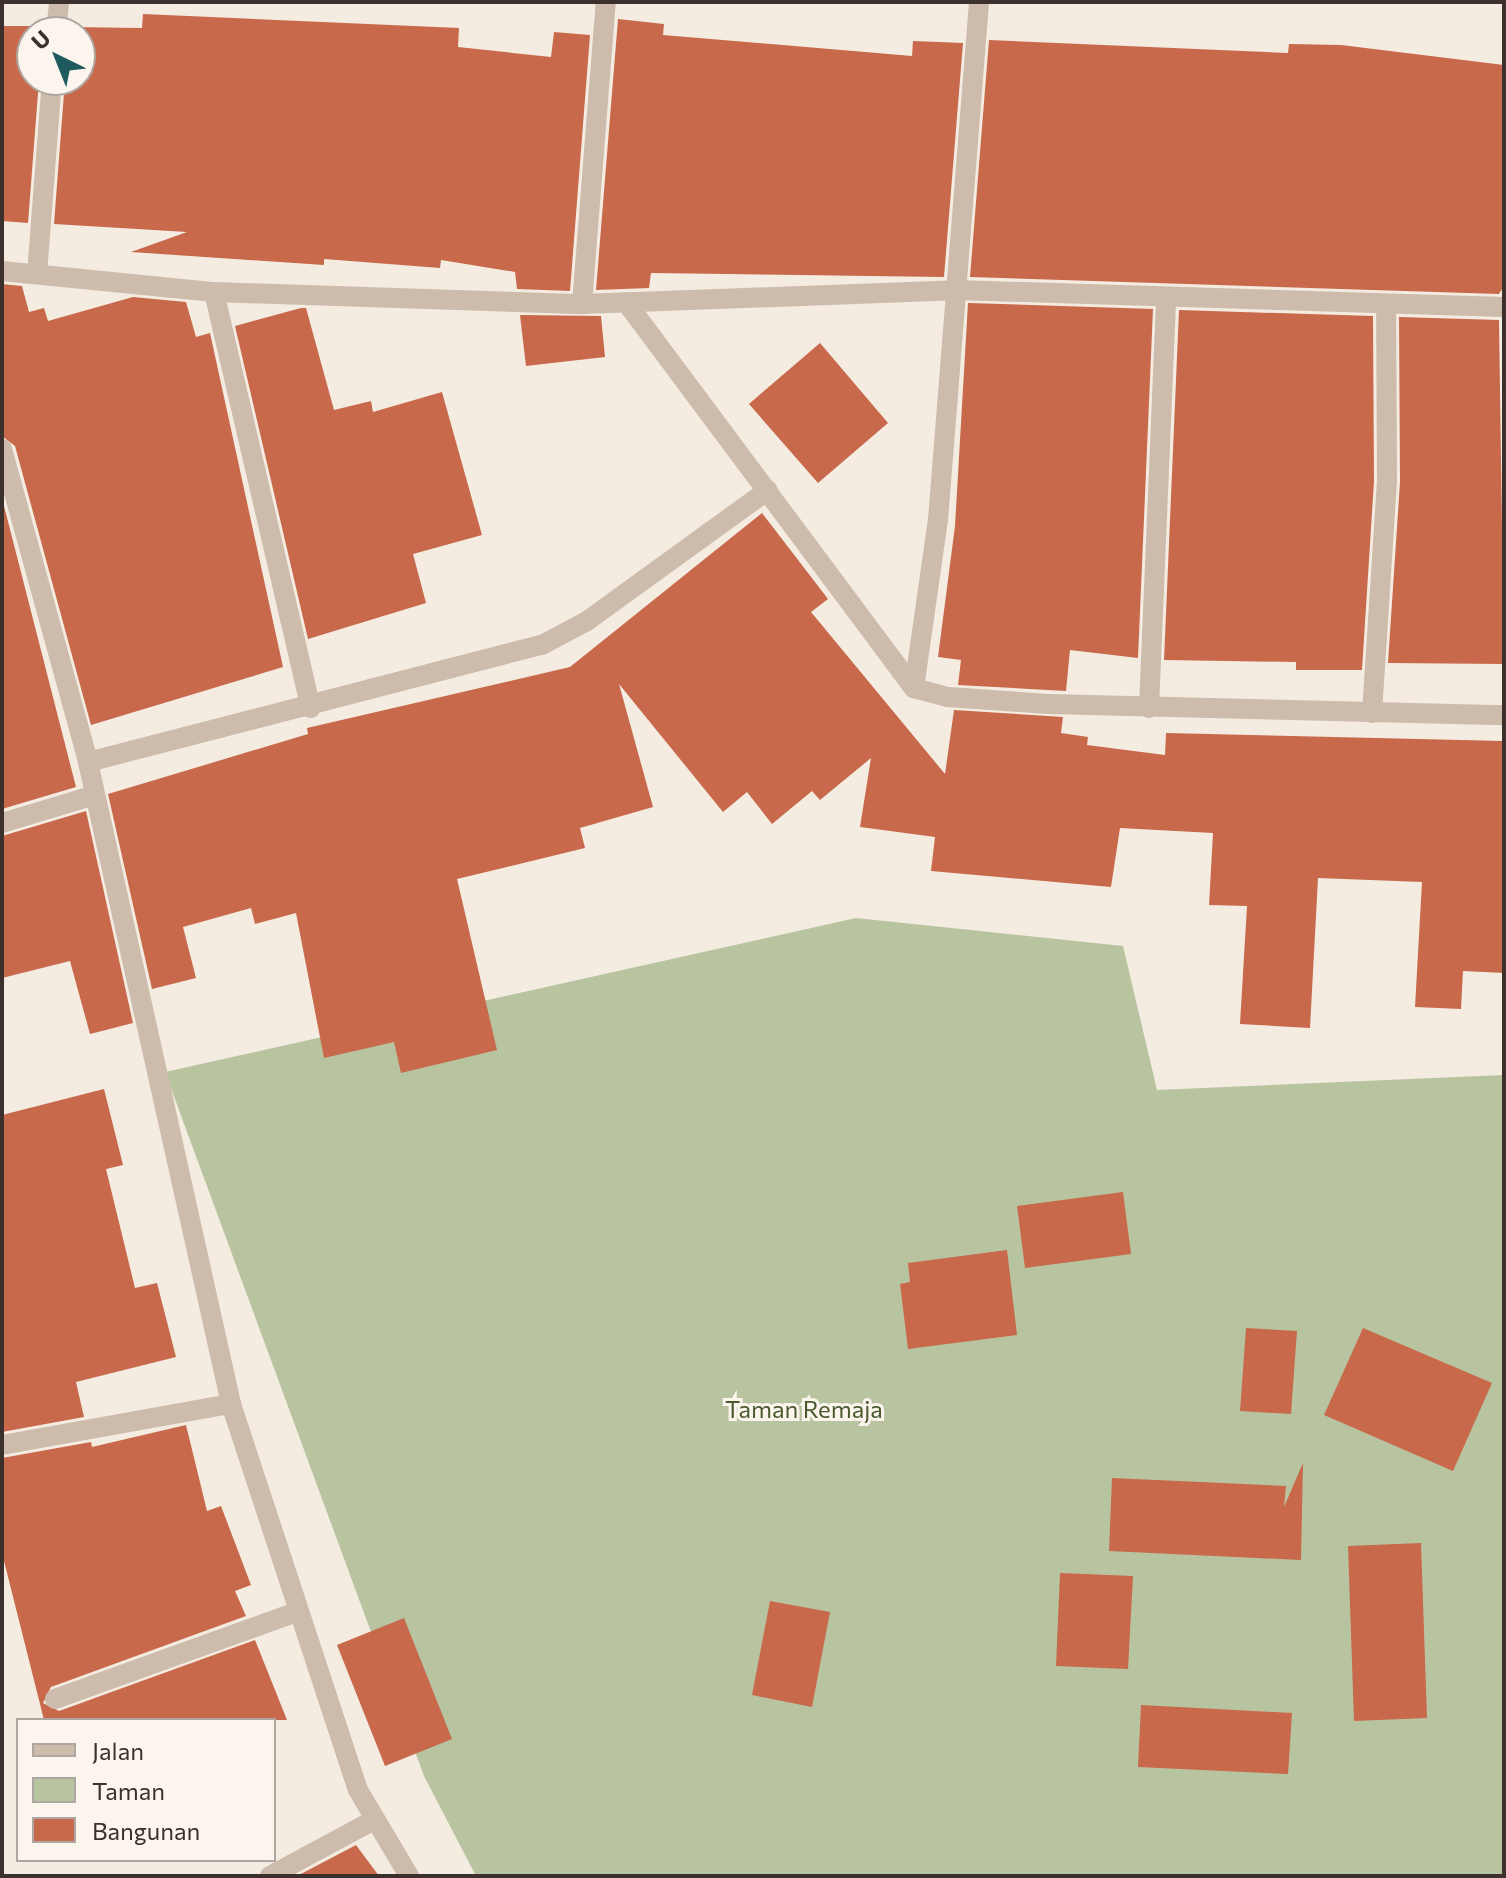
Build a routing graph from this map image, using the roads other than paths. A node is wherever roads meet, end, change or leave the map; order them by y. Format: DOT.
graph roads {
  1 [pos="606,2"];
  2 [pos="979,2"];
  3 [pos="51,96"];
  4 [pos="2,271"];
  5 [pos="37,274"];
  6 [pos="956,290"];
  7 [pos="214,292"];
  8 [pos="1166,300"];
  9 [pos="626,302"];
  10 [pos="582,304"];
  11 [pos="1386,304"];
  12 [pos="1504,307"];
  13 [pos="2,449"];
  14 [pos="768,490"];
  15 [pos="914,688"];
  16 [pos="311,708"];
  17 [pos="1149,708"];
  18 [pos="1372,713"];
  19 [pos="1504,715"];
  20 [pos="88,762"];
  21 [pos="95,795"];
  22 [pos="2,823"];
  23 [pos="231,1404"];
  24 [pos="2,1445"];
  25 [pos="296,1612"];
  26 [pos="55,1699"];
  27 [pos="374,1820"];
  28 [pos="270,1876"];
  29 [pos="409,1876"];
  1 -- 10 [label="street"];
  2 -- 6 [label="street"];
  3 -- 5 [label="street"];
  4 -- 5 [label="street"];
  5 -- 7 [label="street"];
  6 -- 8 [label="street"];
  6 -- 9 [label="street"];
  6 -- 15 [label="street"];
  7 -- 10 [label="street"];
  7 -- 16 [label="street"];
  8 -- 11 [label="street"];
  8 -- 17 [label="street"];
  9 -- 10 [label="street"];
  9 -- 14 [label="street"];
  11 -- 12 [label="street"];
  11 -- 18 [label="street"];
  13 -- 20 [label="street"];
  14 -- 15 [label="street"];
  14 -- 16 [label="street"];
  15 -- 17 [label="street"];
  16 -- 20 [label="street"];
  17 -- 18 [label="street"];
  18 -- 19 [label="street"];
  20 -- 21 [label="street"];
  21 -- 22 [label="street"];
  21 -- 23 [label="street"];
  23 -- 24 [label="street"];
  23 -- 25 [label="street"];
  25 -- 26 [label="street"];
  25 -- 27 [label="street"];
  27 -- 28 [label="street"];
  27 -- 29 [label="street"];
}
